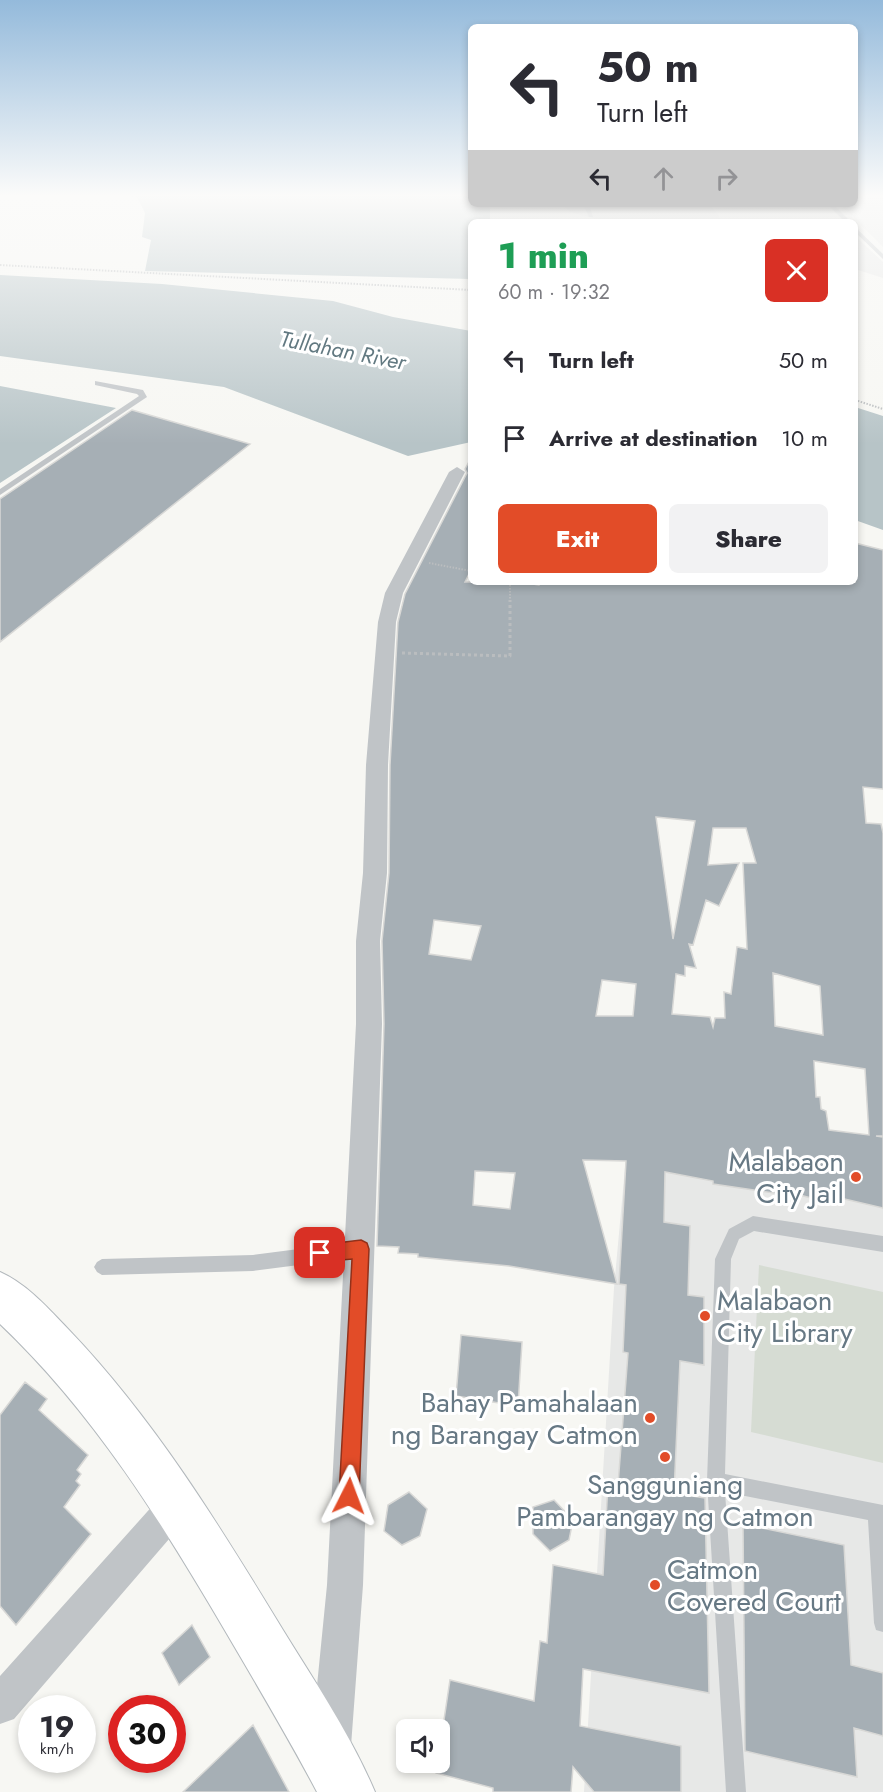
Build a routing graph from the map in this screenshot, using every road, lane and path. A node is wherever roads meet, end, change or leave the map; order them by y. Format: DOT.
graph roads {
  1 [pos="223,278"];
  2 [pos="468,290"];
  3 [pos="98,382"];
  4 [pos="858,401"];
  5 [pos="883,409"];
  6 [pos="457,472"];
  7 [pos="0,493"];
  8 [pos="410,560"];
  9 [pos="468,570"];
  10 [pos="510,585"];
  11 [pos="384,653"];
  12 [pos="883,1244"];
  13 [pos="361,1249"];
  14 [pos="102,1267"];
  15 [pos="0,1294"];
  16 [pos="716,1481"];
  17 [pos="176,1505"];
  18 [pos="879,1514"];
  19 [pos="883,1623"];
  20 [pos="0,1705"];
  21 [pos="338,1776"];
  22 [pos="736,1792"];
  1 -- 2 [label="path"];
  3 -- 7 [label="lane"];
  4 -- 5 [label="path"];
  6 -- 8 [label="street"];
  8 -- 9 [label="path"];
  8 -- 11 [label="street"];
  10 -- 11 [label="path"];
  11 -- 13 [label="street"];
  12 -- 16 [label="lane"];
  13 -- 14 [label="lane"];
  13 -- 21 [label="street"];
  15 -- 17 [label="main road"];
  16 -- 18 [label="lane"];
  16 -- 22 [label="lane"];
  17 -- 20 [label="street"];
  17 -- 21 [label="main road"];
  18 -- 19 [label="lane"];
}
